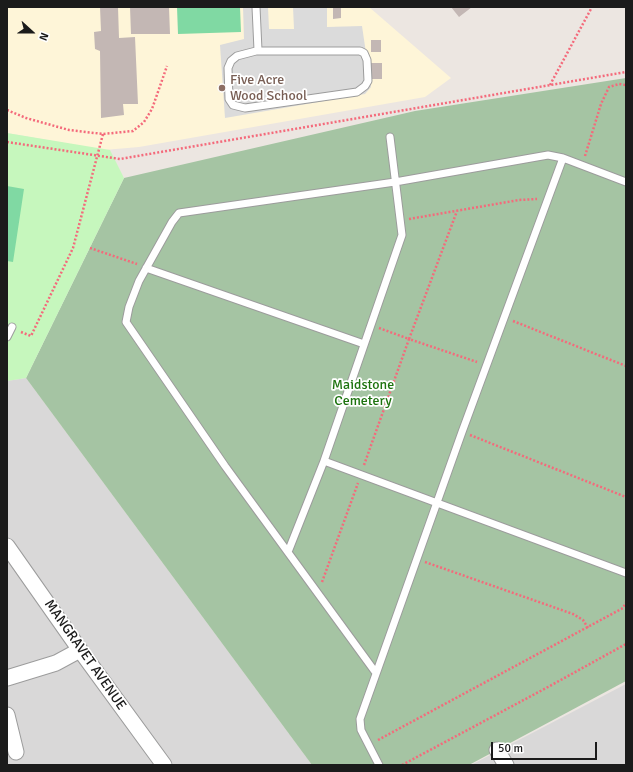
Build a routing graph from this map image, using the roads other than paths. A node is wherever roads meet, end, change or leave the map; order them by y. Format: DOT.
graph roads {
  1 [pos="256,7"];
  2 [pos="258,50"];
  3 [pos="390,137"];
  4 [pos="563,158"];
  5 [pos="396,182"];
  6 [pos="626,182"];
  7 [pos="146,268"];
  8 [pos="12,327"];
  9 [pos="7,337"];
  10 [pos="364,344"];
  11 [pos="324,461"];
  12 [pos="437,504"];
  13 [pos="7,546"];
  14 [pos="288,552"];
  15 [pos="626,572"];
  16 [pos="80,650"];
  17 [pos="376,673"];
  18 [pos="7,678"];
  19 [pos="7,715"];
  20 [pos="497,750"];
  21 [pos="16,752"];
  22 [pos="164,765"];
  23 [pos="379,765"];
  24 [pos="506,765"];
  1 -- 2 [label="lane"];
  2 -- 2 [label="lane"];
  3 -- 5 [label="lane"];
  4 -- 5 [label="lane"];
  4 -- 6 [label="lane"];
  4 -- 12 [label="lane"];
  5 -- 7 [label="lane"];
  5 -- 10 [label="lane"];
  7 -- 10 [label="lane"];
  7 -- 14 [label="lane"];
  8 -- 9 [label="lane"];
  10 -- 11 [label="lane"];
  11 -- 12 [label="lane"];
  11 -- 14 [label="lane"];
  12 -- 15 [label="lane"];
  12 -- 17 [label="lane"];
  13 -- 16 [label="street, MANGRAVET AVENUE"];
  14 -- 17 [label="lane"];
  16 -- 18 [label="street"];
  16 -- 22 [label="street, MANGRAVET AVENUE"];
  17 -- 23 [label="lane"];
  19 -- 21 [label="street"];
  20 -- 24 [label="street"];
}
